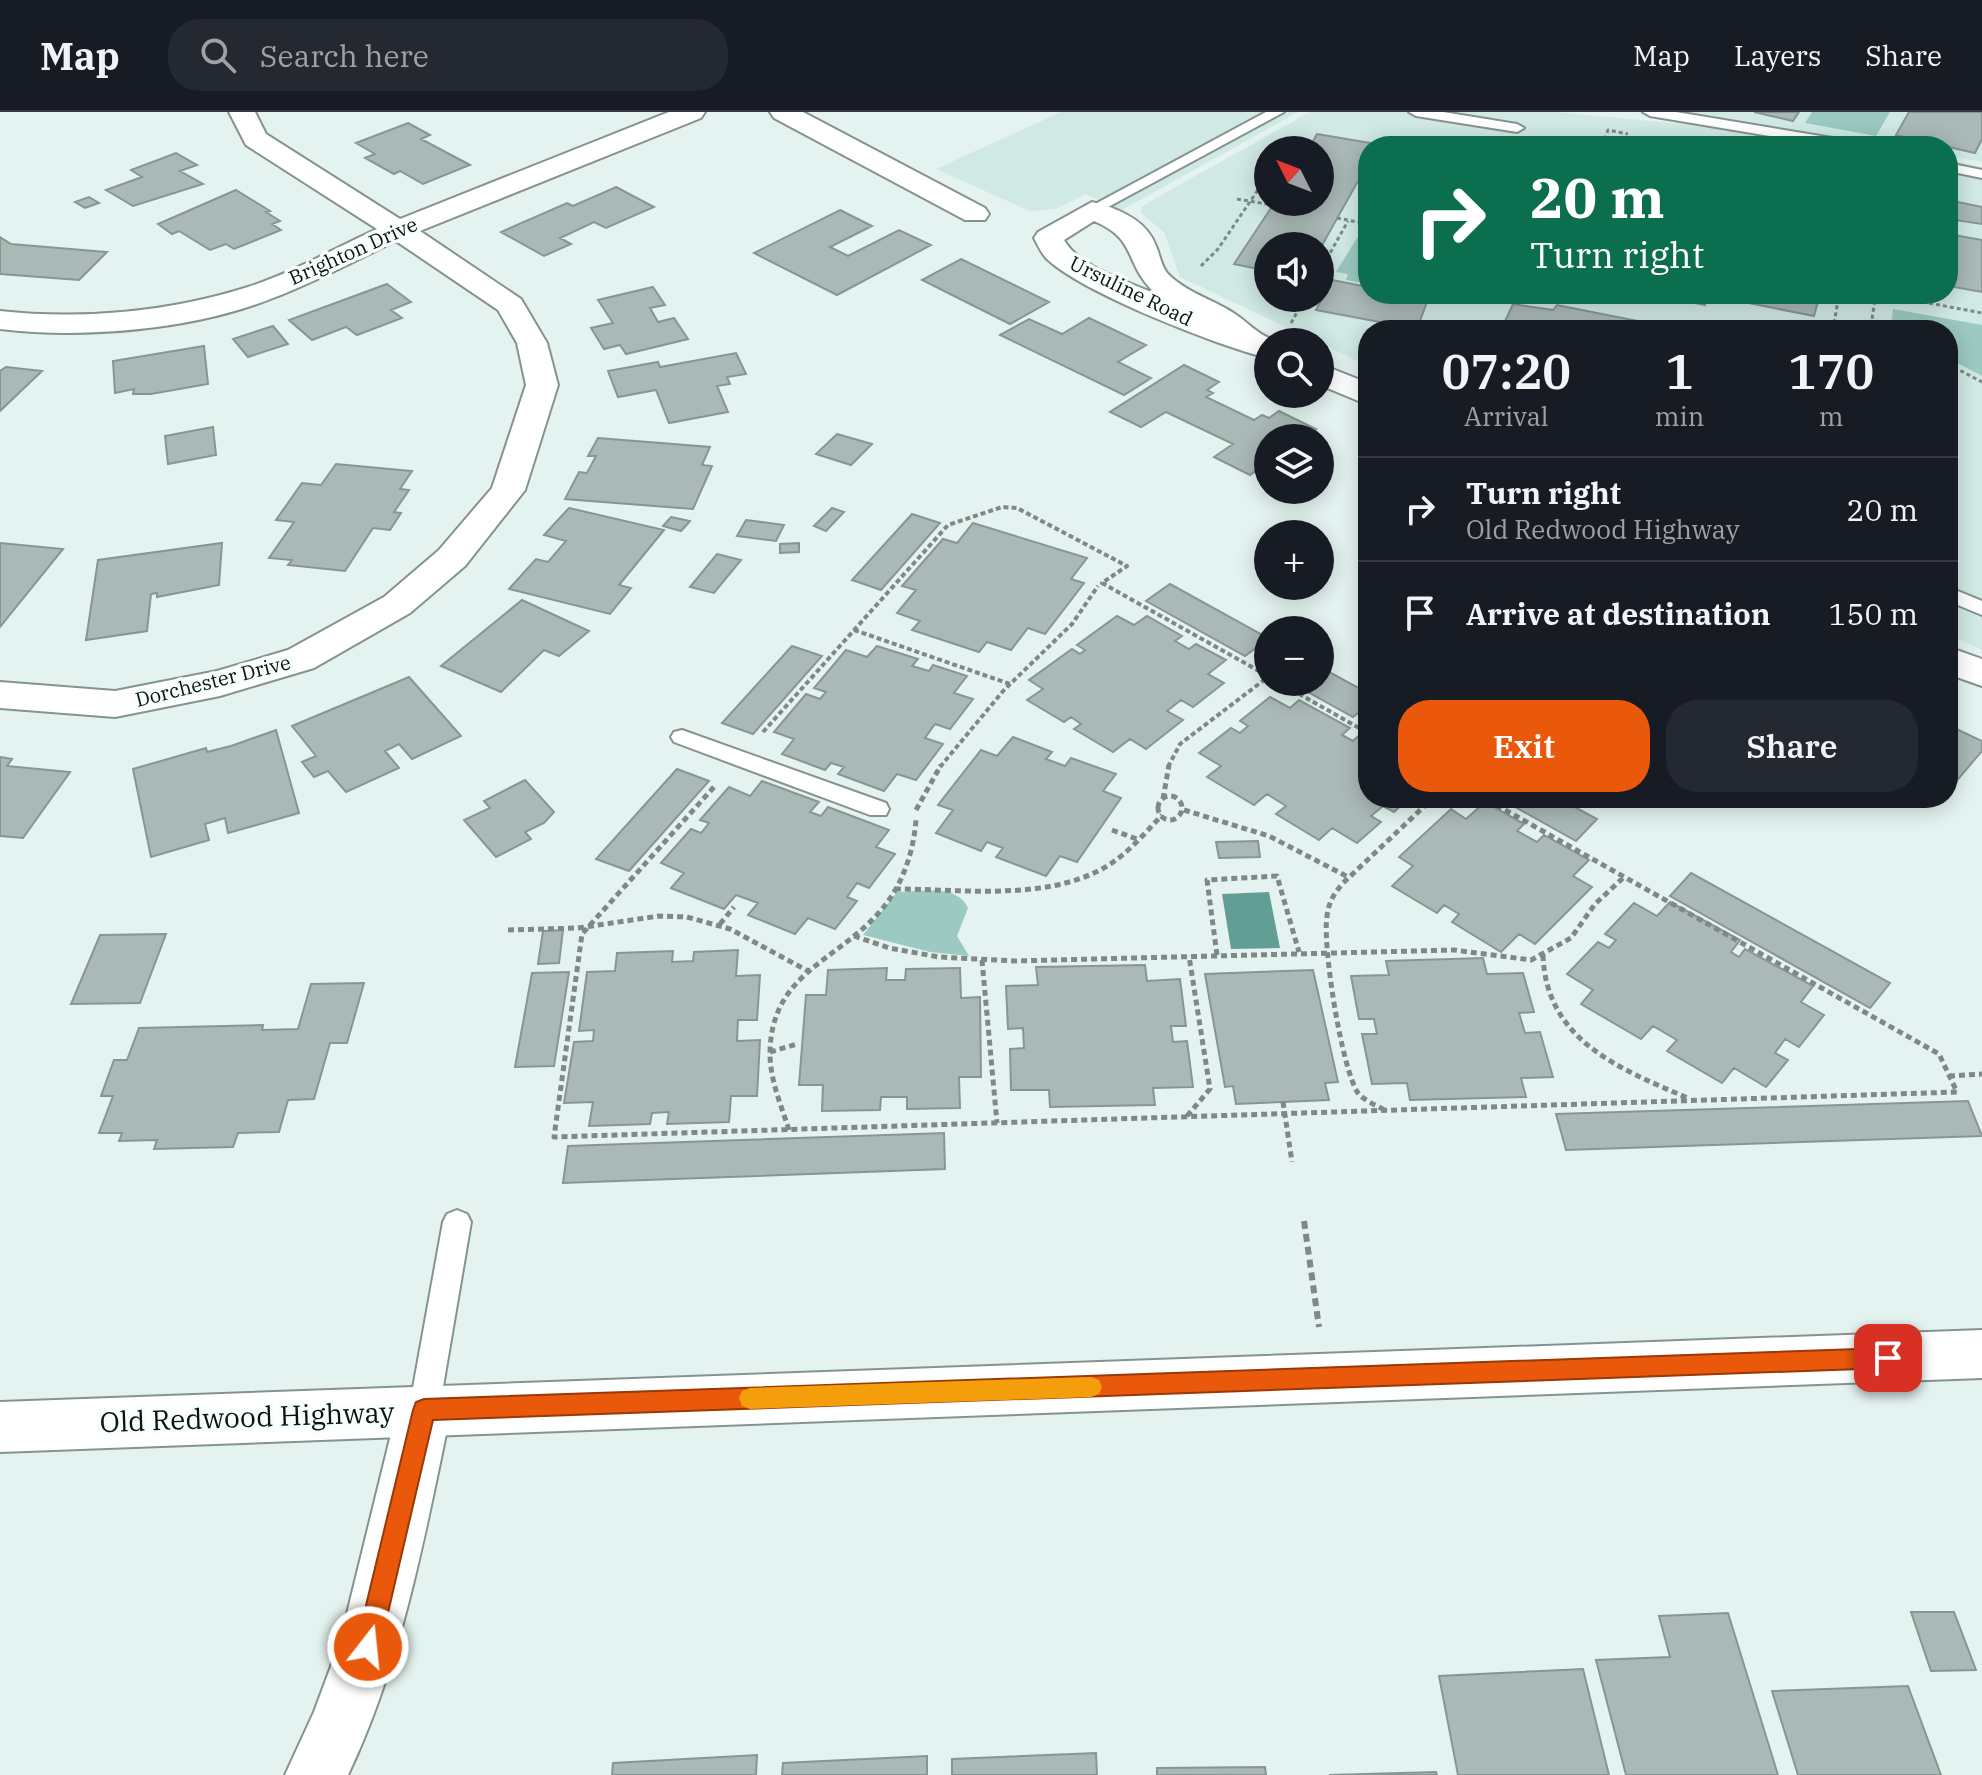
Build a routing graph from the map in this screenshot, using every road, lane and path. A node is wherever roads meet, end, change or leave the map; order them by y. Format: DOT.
graph roads {
  1 [pos="242,112"];
  2 [pos="692,112"];
  3 [pos="783,112"];
  4 [pos="1277,112"];
  5 [pos="1416,112"];
  6 [pos="1650,112"];
  7 [pos="1517,128"];
  8 [pos="1796,136"];
  9 [pos="1958,169"];
  10 [pos="1982,174"];
  11 [pos="1254,196"];
  12 [pos="1237,199"];
  13 [pos="1251,201"];
  14 [pos="1254,202"];
  15 [pos="1092,210"];
  16 [pos="975,214"];
  17 [pos="1337,218"];
  18 [pos="1348,221"];
  19 [pos="1358,222"];
  20 [pos="397,230"];
  21 [pos="1334,246"];
  22 [pos="1180,297"];
  23 [pos="1933,304"];
  24 [pos="1291,312"];
  25 [pos="1982,313"];
  26 [pos="0,320"];
  27 [pos="1276,328"];
  28 [pos="1254,334"];
  29 [pos="1254,337"];
  30 [pos="1958,369"];
  31 [pos="1334,379"];
  32 [pos="1982,382"];
  33 [pos="1358,390"];
  34 [pos="1098,586"];
  35 [pos="1958,598"];
  36 [pos="1982,609"];
  37 [pos="854,630"];
  38 [pos="1958,663"];
  39 [pos="1254,668"];
  40 [pos="1982,674"];
  41 [pos="1010,684"];
  42 [pos="1254,687"];
  43 [pos="0,695"];
  44 [pos="1303,696"];
  45 [pos="1358,727"];
  46 [pos="682,737"];
  47 [pos="740,758"];
  48 [pos="1163,799"];
  49 [pos="1423,808"];
  50 [pos="1502,808"];
  51 [pos="878,809"];
  52 [pos="1184,810"];
  53 [pos="1162,815"];
  54 [pos="1112,830"];
  55 [pos="1137,839"];
  56 [pos="1624,877"];
  57 [pos="1350,878"];
  58 [pos="894,889"];
  59 [pos="734,907"];
  60 [pos="720,924"];
  61 [pos="589,927"];
  62 [pos="508,930"];
  63 [pos="854,936"];
  64 [pos="1328,951"];
  65 [pos="1299,952"];
  66 [pos="1217,955"];
  67 [pos="1543,955"];
  68 [pos="1189,956"];
  69 [pos="982,960"];
  70 [pos="808,971"];
  71 [pos="797,1044"];
  72 [pos="770,1052"];
  73 [pos="1982,1074"];
  74 [pos="1949,1076"];
  75 [pos="1693,1101"];
  76 [pos="1283,1102"];
  77 [pos="1384,1110"];
  78 [pos="1285,1114"];
  79 [pos="1186,1117"];
  80 [pos="997,1123"];
  81 [pos="789,1130"];
  82 [pos="1292,1162"];
  83 [pos="1304,1221"];
  84 [pos="457,1222"];
  85 [pos="1982,1354"];
  86 [pos="1327,1377"];
  87 [pos="424,1410"];
  88 [pos="0,1427"];
  89 [pos="316,1775"];
  1 -- 20 [label="street, Dorchester Drive"];
  2 -- 20 [label="street, Brighton Drive"];
  3 -- 16 [label="street"];
  4 -- 15 [label="lane"];
  5 -- 7 [label="lane"];
  6 -- 8 [label="lane"];
  9 -- 10 [label="lane"];
  11 -- 13 [label="path"];
  12 -- 13 [label="path"];
  13 -- 14 [label="path"];
  13 -- 22 [label="path"];
  15 -- 22 [label="street, Ursuline Road"];
  15 -- 29 [label="street, Ursuline Road"];
  17 -- 18 [label="path"];
  18 -- 19 [label="path"];
  18 -- 21 [label="path"];
  20 -- 26 [label="street, Brighton Drive"];
  20 -- 43 [label="street, Dorchester Drive"];
  22 -- 28 [label="street, Ursuline Road"];
  23 -- 25 [label="path"];
  24 -- 27 [label="path"];
  30 -- 32 [label="path"];
  31 -- 33 [label="street"];
  34 -- 41 [label="path"];
  35 -- 36 [label="lane"];
  37 -- 41 [label="path"];
  38 -- 40 [label="street"];
  39 -- 47 [label="path"];
  41 -- 58 [label="path"];
  42 -- 48 [label="path"];
  44 -- 45 [label="path"];
  46 -- 47 [label="lane"];
  47 -- 51 [label="lane"];
  47 -- 61 [label="path"];
  48 -- 52 [label="path"];
  48 -- 53 [label="path"];
  49 -- 57 [label="path"];
  50 -- 56 [label="path"];
  52 -- 53 [label="path"];
  52 -- 57 [label="path"];
  53 -- 55 [label="path"];
  54 -- 55 [label="path"];
  55 -- 58 [label="path"];
  56 -- 67 [label="path"];
  56 -- 74 [label="path"];
  57 -- 64 [label="path"];
  58 -- 63 [label="path"];
  59 -- 60 [label="path"];
  60 -- 61 [label="path"];
  60 -- 70 [label="path"];
  61 -- 62 [label="path"];
  61 -- 81 [label="path"];
  63 -- 69 [label="path"];
  63 -- 70 [label="path"];
  64 -- 65 [label="path"];
  64 -- 67 [label="path"];
  64 -- 77 [label="path"];
  65 -- 66 [label="path"];
  65 -- 66 [label="path"];
  66 -- 68 [label="path"];
  67 -- 75 [label="path"];
  68 -- 69 [label="path"];
  68 -- 79 [label="path"];
  69 -- 80 [label="path"];
  70 -- 72 [label="path"];
  71 -- 72 [label="path"];
  72 -- 81 [label="path"];
  73 -- 74 [label="path"];
  74 -- 75 [label="path"];
  75 -- 77 [label="path"];
  76 -- 78 [label="path"];
  77 -- 78 [label="path"];
  78 -- 79 [label="path"];
  78 -- 82 [label="path"];
  79 -- 80 [label="path"];
  80 -- 81 [label="path"];
  83 -- 86 [label="path"];
  84 -- 87 [label="lane"];
  85 -- 86 [label="street, Old Redwood Highway"];
  86 -- 87 [label="street, Old Redwood Highway"];
  87 -- 88 [label="street, Old Redwood Highway"];
  87 -- 89 [label="street"];
}
